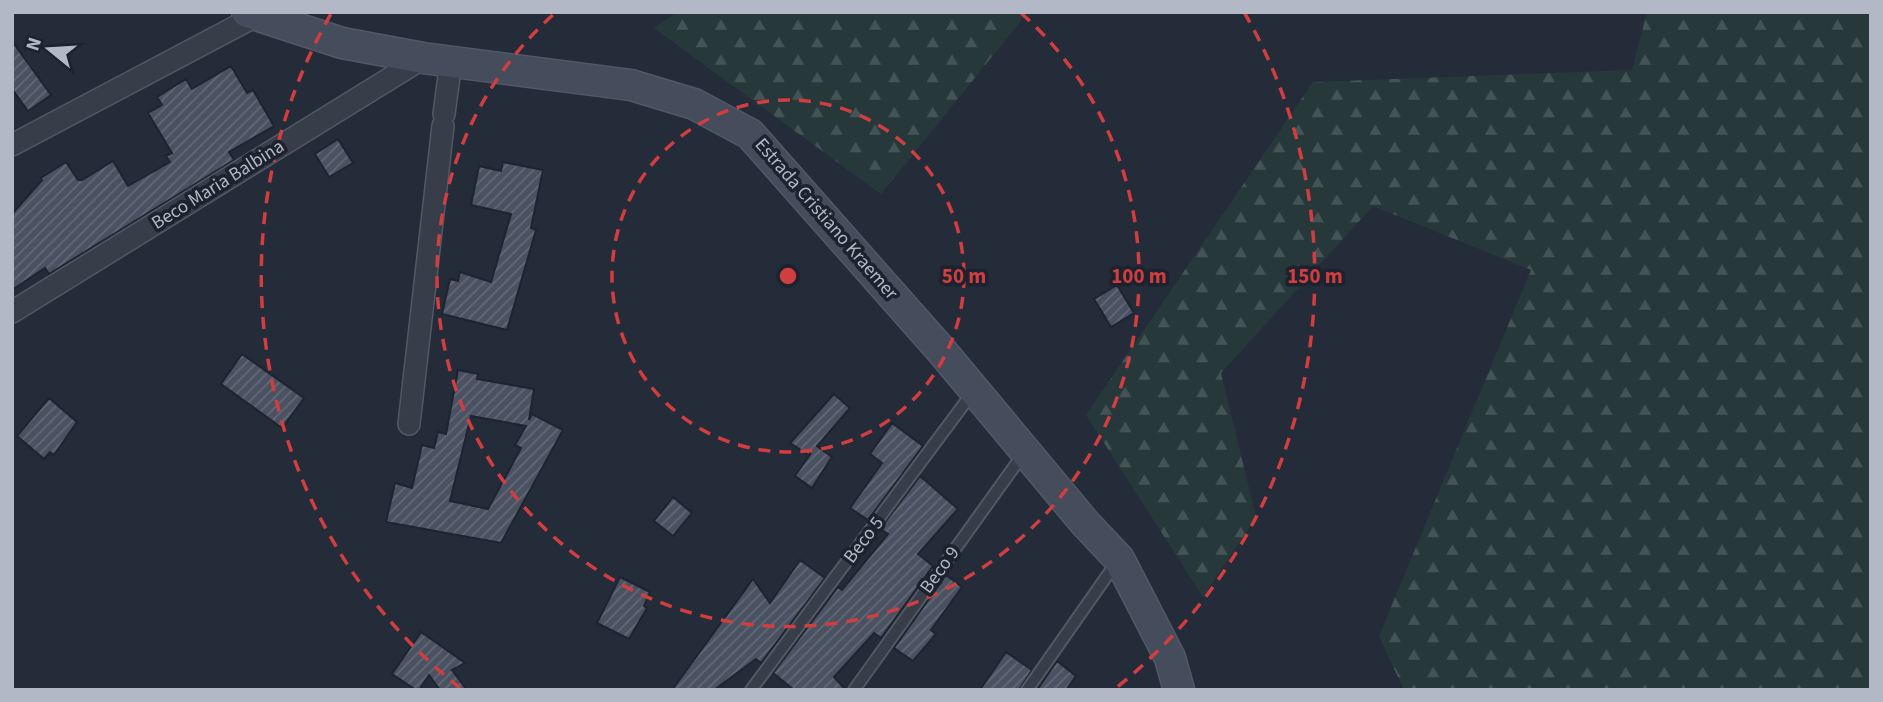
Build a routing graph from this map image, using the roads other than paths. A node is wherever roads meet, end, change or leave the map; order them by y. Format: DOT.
graph roads {
  1 [pos="251,14"];
  2 [pos="437,60"];
  3 [pos="12,145"];
  4 [pos="12,312"];
  5 [pos="975,390"];
  6 [pos="409,424"];
  7 [pos="1025,451"];
  8 [pos="1119,559"];
  9 [pos="751,690"];
  10 [pos="855,690"];
  11 [pos="1027,690"];
  12 [pos="1179,690"];
  1 -- 2 [label="main road, Estrada Cristiano Kraemer"];
  1 -- 3 [label="street"];
  2 -- 4 [label="street, Beco Maria Balbina"];
  2 -- 5 [label="main road, Estrada Cristiano Kraemer"];
  2 -- 6 [label="street"];
  5 -- 7 [label="main road, Estrada Cristiano Kraemer"];
  5 -- 9 [label="lane, Beco 5"];
  7 -- 8 [label="main road, Estrada Cristiano Kraemer"];
  7 -- 10 [label="lane, Beco 9"];
  8 -- 11 [label="lane"];
  8 -- 12 [label="main road, Estrada Cristiano Kraemer"];
}
